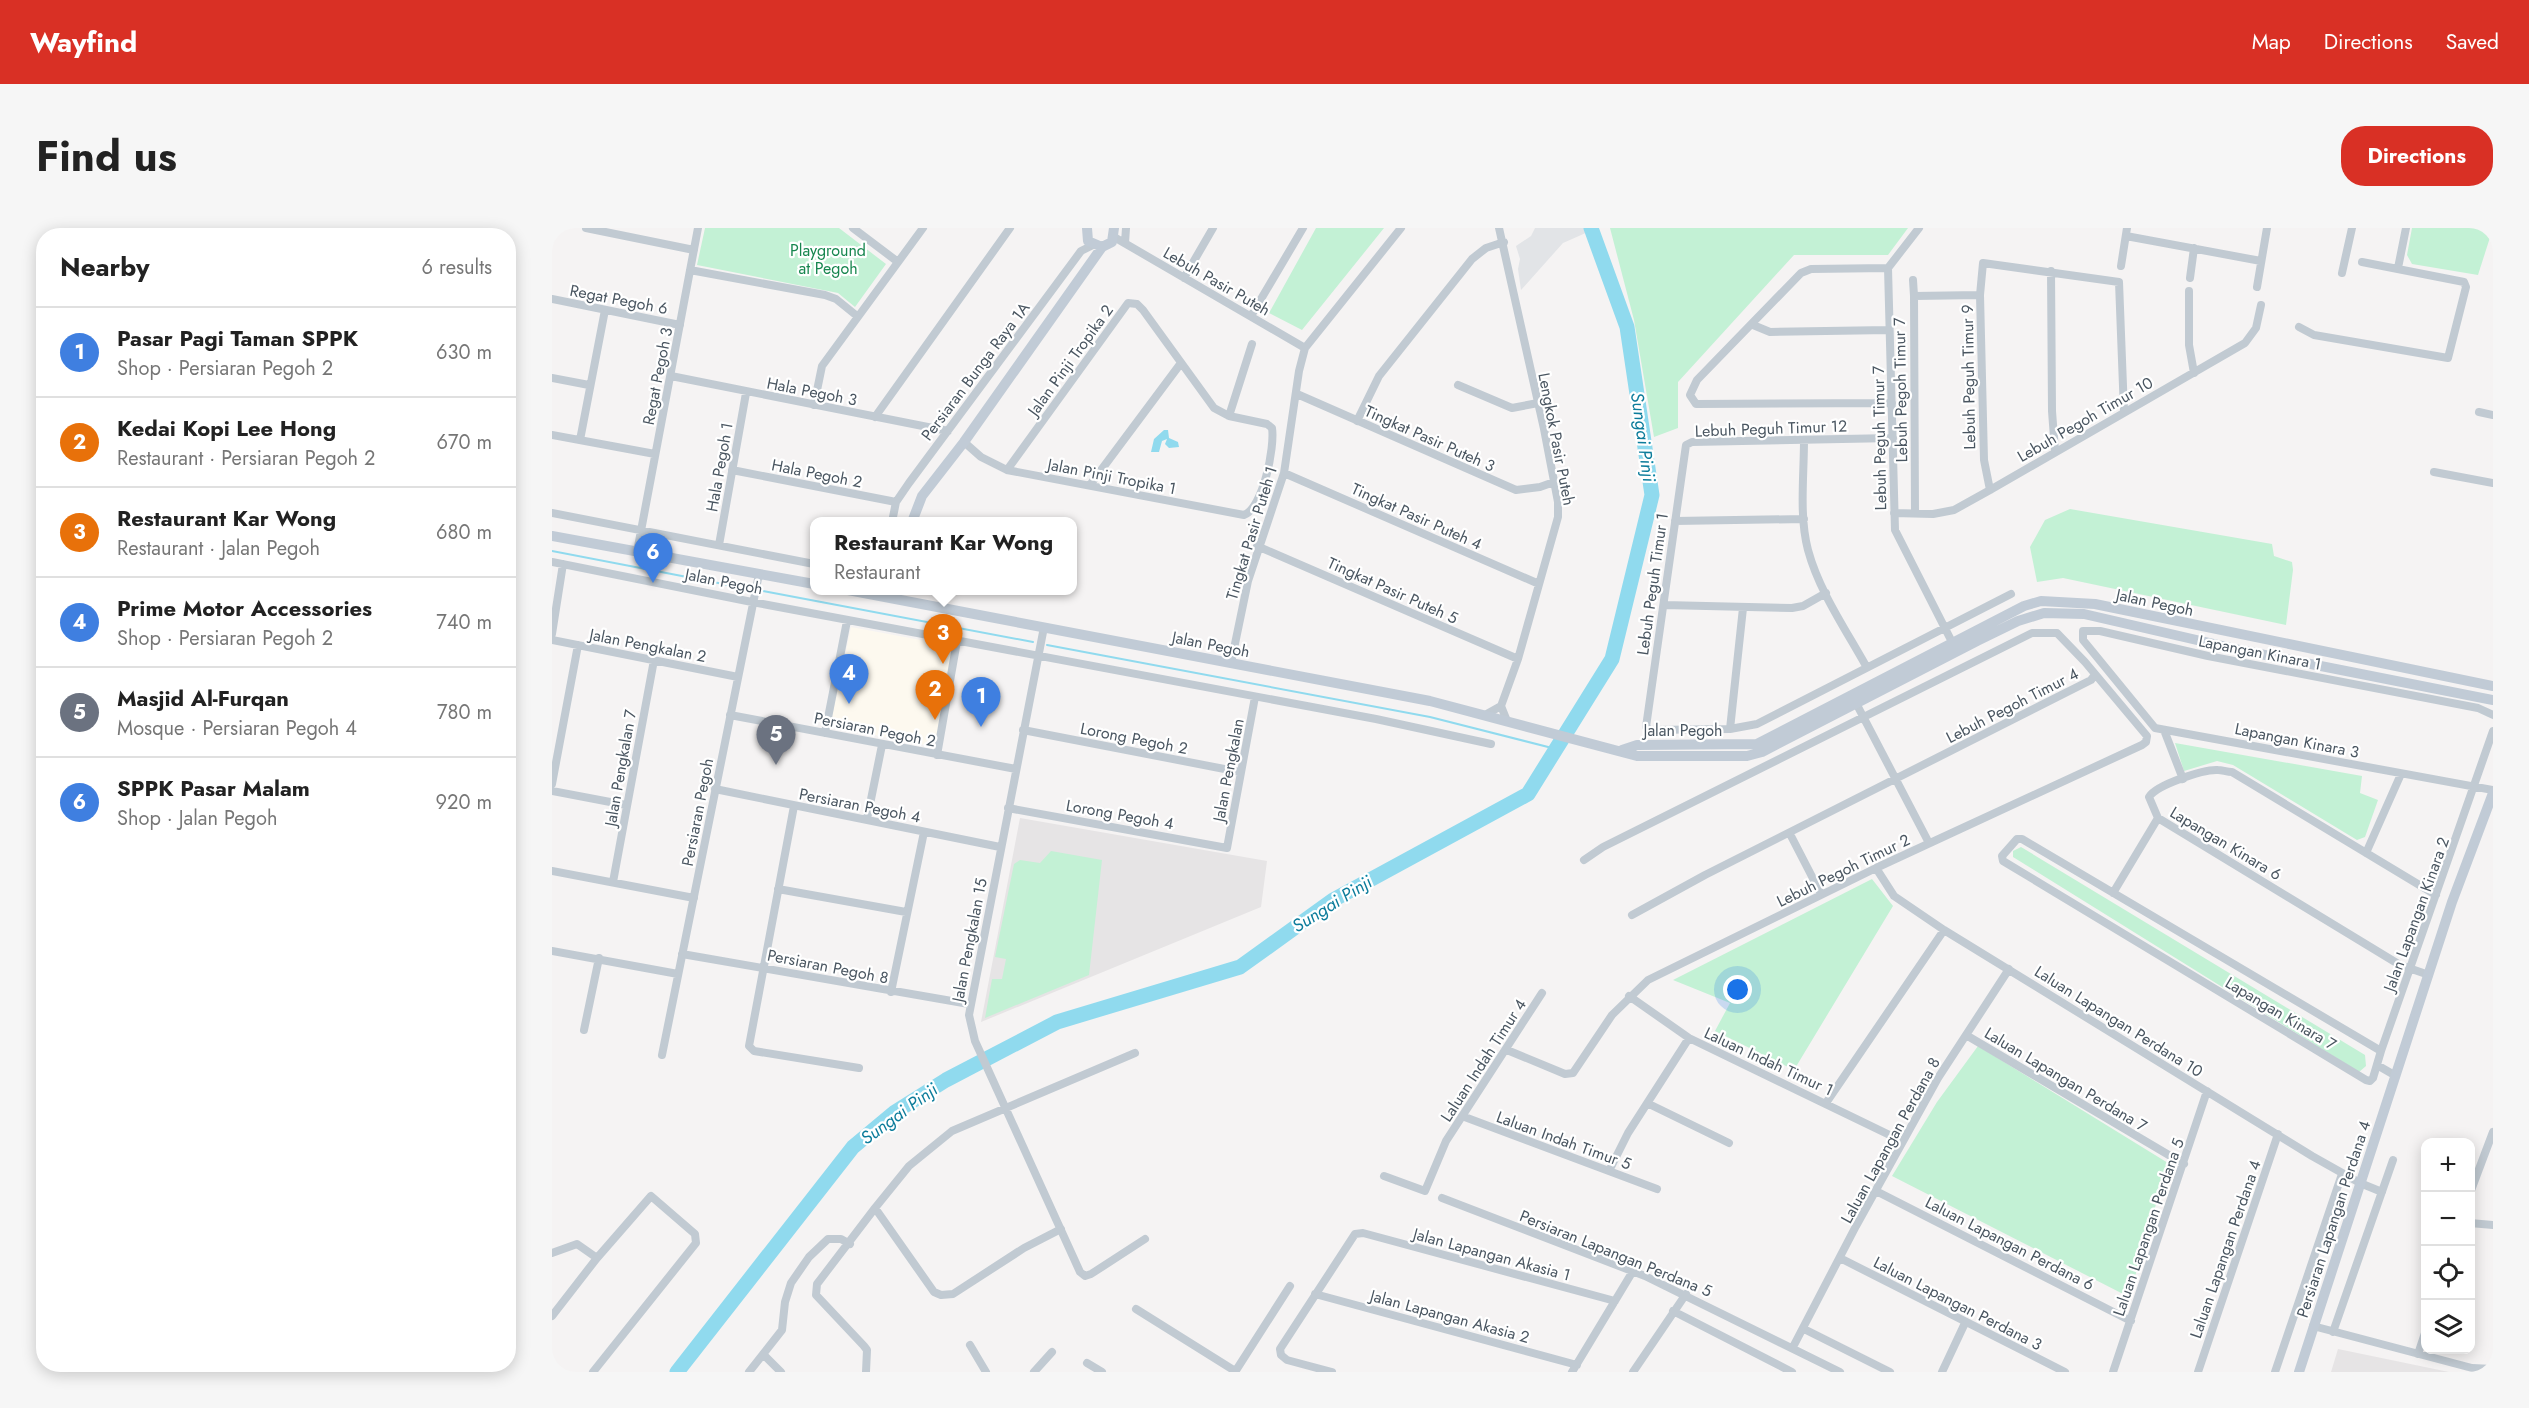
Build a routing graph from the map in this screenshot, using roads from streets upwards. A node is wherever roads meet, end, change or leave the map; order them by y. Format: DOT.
graph roads {
  1 [pos="588,228"];
  2 [pos="698,228"];
  3 [pos="853,228"];
  4 [pos="923,228"];
  5 [pos="1010,228"];
  6 [pos="1087,228"];
  7 [pos="1126,228"];
  8 [pos="1213,228"];
  9 [pos="1303,228"];
  10 [pos="1401,228"];
  11 [pos="1499,228"];
  12 [pos="1919,228"];
  13 [pos="2267,228"];
  14 [pos="2352,228"];
  15 [pos="2406,228"];
  16 [pos="1114,232"];
  17 [pos="2127,232"];
  18 [pos="1504,242"];
  19 [pos="1125,243"];
  20 [pos="1097,246"];
  21 [pos="2194,249"];
  22 [pos="694,250"];
  23 [pos="2261,261"];
  24 [pos="898,262"];
  25 [pos="2362,262"];
  26 [pos="2121,266"];
  27 [pos="1888,268"];
  28 [pos="2398,268"];
  29 [pos="690,270"];
  30 [pos="2051,271"];
  31 [pos="2342,273"];
  32 [pos="1184,278"];
  33 [pos="2190,278"];
  34 [pos="1913,280"];
  35 [pos="2257,287"];
  36 [pos="2189,291"];
  37 [pos="1980,295"];
  38 [pos="1914,296"];
  39 [pos="552,299"];
  40 [pos="2261,305"];
  41 [pos="605,310"];
  42 [pos="857,316"];
  43 [pos="1251,316"];
  44 [pos="680,325"];
  45 [pos="1753,325"];
  46 [pos="2299,327"];
  47 [pos="1890,330"];
  48 [pos="1252,344"];
  49 [pos="1305,348"];
  50 [pos="1181,363"];
  51 [pos="2194,373"];
  52 [pos="671,376"];
  53 [pos="552,378"];
  54 [pos="590,385"];
  55 [pos="1458,386"];
  56 [pos="746,393"];
  57 [pos="1297,394"];
  58 [pos="1538,403"];
  59 [pos="1892,403"];
  60 [pos="814,405"];
  61 [pos="2124,412"];
  62 [pos="2479,412"];
  63 [pos="2493,415"];
  64 [pos="1229,416"];
  65 [pos="875,417"];
  66 [pos="1357,421"];
  67 [pos="948,431"];
  68 [pos="552,435"];
  69 [pos="1893,438"];
  70 [pos="579,440"];
  71 [pos="1804,440"];
  72 [pos="964,442"];
  73 [pos="1686,445"];
  74 [pos="2055,451"];
  75 [pos="656,454"];
  76 [pos="732,470"];
  77 [pos="1007,470"];
  78 [pos="2434,472"];
  79 [pos="1284,473"];
  80 [pos="1554,482"];
  81 [pos="2493,483"];
  82 [pos="1090,485"];
  83 [pos="1990,490"];
  84 [pos="896,502"];
  85 [pos="552,513"];
  86 [pos="1894,513"];
  87 [pos="1915,513"];
  88 [pos="893,517"];
  89 [pos="914,517"];
  90 [pos="1804,519"];
  91 [pos="1674,521"];
  92 [pos="641,529"];
  93 [pos="552,536"];
  94 [pos="719,545"];
  95 [pos="1257,546"];
  96 [pos="637,552"];
  97 [pos="552,562"];
  98 [pos="810,563"];
  99 [pos="563,564"];
  100 [pos="759,574"];
  101 [pos="810,583"];
  102 [pos="1539,584"];
  103 [pos="1826,593"];
  104 [pos="2011,594"];
  105 [pos="873,595"];
  106 [pos="898,595"];
  107 [pos="909,595"];
  108 [pos="752,603"];
  109 [pos="916,603"];
  110 [pos="1664,605"];
  111 [pos="1743,608"];
  112 [pos="847,621"];
  113 [pos="1044,627"];
  114 [pos="1946,627"];
  115 [pos="552,634"];
  116 [pos="552,640"];
  117 [pos="957,641"];
  118 [pos="1977,641"];
  119 [pos="1953,644"];
  120 [pos="578,645"];
  121 [pos="1038,655"];
  122 [pos="1518,659"];
  123 [pos="1941,659"];
  124 [pos="654,660"];
  125 [pos="1231,663"];
  126 [pos="1866,666"];
  127 [pos="2094,676"];
  128 [pos="738,677"];
  129 [pos="1871,684"];
  130 [pos="2493,686"];
  131 [pos="1255,697"];
  132 [pos="2493,700"];
  133 [pos="1856,703"];
  134 [pos="1501,706"];
  135 [pos="1828,706"];
  136 [pos="730,715"];
  137 [pos="1485,715"];
  138 [pos="2493,715"];
  139 [pos="1863,717"];
  140 [pos="1509,721"];
  141 [pos="1730,729"];
  142 [pos="1023,730"];
  143 [pos="2164,730"];
  144 [pos="2493,731"];
  145 [pos="825,733"];
  146 [pos="882,744"];
  147 [pos="1491,744"];
  148 [pos="1622,750"];
  149 [pos="937,755"];
  150 [pos="1016,768"];
  151 [pos="1240,772"];
  152 [pos="2401,774"];
  153 [pos="1895,778"];
  154 [pos="2183,778"];
  155 [pos="552,784"];
  156 [pos="2476,787"];
  157 [pos="715,789"];
  158 [pos="552,791"];
  159 [pos="2493,791"];
  160 [pos="626,805"];
  161 [pos="794,806"];
  162 [pos="1008,808"];
  163 [pos="2158,818"];
  164 [pos="867,819"];
  165 [pos="924,832"];
  166 [pos="1790,834"];
  167 [pos="1929,843"];
  168 [pos="1000,847"];
  169 [pos="1227,848"];
  170 [pos="2367,853"];
  171 [pos="1584,860"];
  172 [pos="1876,868"];
  173 [pos="552,871"];
  174 [pos="613,882"];
  175 [pos="778,889"];
  176 [pos="2113,892"];
  177 [pos="1821,894"];
  178 [pos="2436,895"];
  179 [pos="694,898"];
  180 [pos="906,912"];
  181 [pos="1632,915"];
  182 [pos="1944,930"];
  183 [pos="552,951"];
  184 [pos="682,954"];
  185 [pos="599,958"];
  186 [pos="763,968"];
  187 [pos="2408,968"];
  188 [pos="2009,969"];
  189 [pos="678,974"];
  190 [pos="2429,975"];
  191 [pos="891,992"];
  192 [pos="1542,993"];
  193 [pos="1629,996"];
  194 [pos="969,1004"];
  195 [pos="584,1030"];
  196 [pos="1966,1035"];
  197 [pos="1689,1038"];
  198 [pos="1507,1050"];
  199 [pos="2381,1052"];
  200 [pos="1135,1053"];
  201 [pos="662,1055"];
  202 [pos="2377,1065"];
  203 [pos="859,1068"];
  204 [pos="2397,1076"];
  205 [pos="2207,1091"];
  206 [pos="1826,1103"];
  207 [pos="1649,1104"];
  208 [pos="1005,1108"];
  209 [pos="1462,1116"];
  210 [pos="2278,1134"];
  211 [pos="2492,1136"];
  212 [pos="1902,1141"];
  213 [pos="1729,1143"];
  214 [pos="2393,1160"];
  215 [pos="2184,1164"];
  216 [pos="1609,1171"];
  217 [pos="2342,1174"];
  218 [pos="1384,1176"];
  219 [pos="2360,1183"];
  220 [pos="1657,1189"];
  221 [pos="1876,1191"];
  222 [pos="2382,1192"];
  223 [pos="2470,1192"];
  224 [pos="1442,1198"];
  225 [pos="875,1208"];
  226 [pos="2475,1223"];
  227 [pos="2493,1225"];
  228 [pos="1061,1230"];
  229 [pos="1144,1239"];
  230 [pos="850,1244"];
  231 [pos="552,1253"];
  232 [pos="597,1258"];
  233 [pos="1840,1258"];
  234 [pos="1633,1271"];
  235 [pos="1290,1286"];
  236 [pos="1315,1294"];
  237 [pos="1686,1294"];
  238 [pos="1615,1301"];
  239 [pos="1136,1309"];
  240 [pos="1673,1311"];
  241 [pos="552,1316"];
  242 [pos="2132,1321"];
  243 [pos="1965,1323"];
  244 [pos="2313,1326"];
  245 [pos="1804,1329"];
  246 [pos="2333,1332"];
  247 [pos="970,1345"];
  248 [pos="2421,1345"];
  249 [pos="1793,1347"];
  250 [pos="1052,1352"];
  251 [pos="763,1354"];
  252 [pos="2418,1354"];
  253 [pos="1087,1363"];
  254 [pos="1575,1369"];
  255 [pos="2493,1369"];
  256 [pos="593,1372"];
  257 [pos="749,1372"];
  258 [pos="781,1372"];
  259 [pos="866,1372"];
  260 [pos="986,1372"];
  261 [pos="1034,1372"];
  262 [pos="1102,1372"];
  263 [pos="1235,1372"];
  264 [pos="1332,1372"];
  265 [pos="1633,1372"];
  266 [pos="1792,1372"];
  267 [pos="1840,1372"];
  268 [pos="1890,1372"];
  269 [pos="1942,1372"];
  270 [pos="2065,1372"];
  271 [pos="2113,1372"];
  272 [pos="2198,1372"];
  273 [pos="2275,1372"];
  274 [pos="2299,1372"];
  1 -- 22 [label="street"];
  2 -- 22 [label="street, Regat Pegoh 3"];
  3 -- 24 [label="street"];
  4 -- 24 [label="street"];
  5 -- 65 [label="street"];
  6 -- 20 [label="street"];
  7 -- 19 [label="street"];
  8 -- 32 [label="street"];
  9 -- 43 [label="street"];
  10 -- 49 [label="street, Tingkat Pasir Puteh 1"];
  11 -- 18 [label="street, Lengkok Pasir Puteh"];
  12 -- 27 [label="street"];
  13 -- 23 [label="street"];
  14 -- 31 [label="street"];
  15 -- 28 [label="street"];
  16 -- 19 [label="street, Lebuh Pasir Puteh"];
  16 -- 20 [label="street"];
  17 -- 21 [label="street"];
  17 -- 26 [label="street"];
  18 -- 58 [label="street, Lengkok Pasir Puteh"];
  18 -- 66 [label="street"];
  19 -- 32 [label="street, Lebuh Pasir Puteh"];
  20 -- 67 [label="street, Persiaran Bunga Raya 1A"];
  20 -- 72 [label="street"];
  21 -- 23 [label="street"];
  21 -- 33 [label="street"];
  22 -- 29 [label="street, Regat Pegoh 3"];
  23 -- 35 [label="street"];
  24 -- 42 [label="street"];
  25 -- 28 [label="street"];
  27 -- 45 [label="street"];
  27 -- 47 [label="street, Lebuh Peguh Timur 7"];
  28 -- 46 [label="street"];
  29 -- 42 [label="street"];
  29 -- 44 [label="street, Regat Pegoh 3"];
  30 -- 37 [label="street, Lebuh Peguh Timur 9"];
  30 -- 61 [label="street"];
  30 -- 74 [label="street"];
  32 -- 43 [label="street, Lebuh Pasir Puteh"];
  34 -- 38 [label="street"];
  36 -- 51 [label="street"];
  37 -- 38 [label="street, Lebuh Pegoh Timur 7"];
  37 -- 83 [label="street, Lebuh Peguh Timur 9"];
  38 -- 87 [label="street, Lebuh Pegoh Timur 7"];
  39 -- 41 [label="street, Regat Pegoh 6"];
  40 -- 51 [label="street, Lebuh Pegoh Timur 10"];
  41 -- 44 [label="street, Regat Pegoh 6"];
  41 -- 54 [label="street"];
  42 -- 60 [label="street"];
  43 -- 49 [label="street, Lebuh Pasir Puteh"];
  44 -- 52 [label="street, Regat Pegoh 3"];
  45 -- 47 [label="street"];
  45 -- 59 [label="street, Lebuh Peguh Timur 12"];
  47 -- 59 [label="street, Lebuh Peguh Timur 7"];
  48 -- 64 [label="street"];
  49 -- 57 [label="street, Tingkat Pasir Puteh 1"];
  50 -- 64 [label="street"];
  50 -- 77 [label="street, Jalan Pinji Tropika 2"];
  50 -- 82 [label="street"];
  51 -- 61 [label="street, Lebuh Pegoh Timur 10"];
  52 -- 56 [label="street, Hala Pegoh 3"];
  52 -- 75 [label="street, Regat Pegoh 3"];
  53 -- 54 [label="street"];
  54 -- 70 [label="street"];
  55 -- 58 [label="street"];
  56 -- 60 [label="street, Hala Pegoh 3"];
  56 -- 76 [label="street, Hala Pegoh 1"];
  57 -- 66 [label="street, Tingkat Pasir Puteh 3"];
  57 -- 79 [label="street, Tingkat Pasir Puteh 1"];
  58 -- 80 [label="street, Lengkok Pasir Puteh"];
  59 -- 69 [label="street, Lebuh Peguh Timur 7"];
  60 -- 65 [label="street, Hala Pegoh 3"];
  61 -- 74 [label="street, Lebuh Pegoh Timur 10"];
  62 -- 63 [label="street"];
  64 -- 82 [label="street, Jalan Pinji Tropika 1"];
  65 -- 67 [label="street, Hala Pegoh 3"];
  66 -- 80 [label="street, Tingkat Pasir Puteh 3"];
  67 -- 84 [label="street, Persiaran Bunga Raya 1A"];
  68 -- 70 [label="street"];
  69 -- 71 [label="street, Lebuh Peguh Timur 12"];
  69 -- 86 [label="street, Lebuh Peguh Timur 7"];
  70 -- 75 [label="street"];
  71 -- 73 [label="street, Lebuh Peguh Timur 12"];
  71 -- 90 [label="street"];
  72 -- 77 [label="street, Jalan Pinji Tropika 1"];
  72 -- 89 [label="street"];
  73 -- 91 [label="street, Lebuh Peguh Timur 1"];
  74 -- 83 [label="street, Lebuh Pegoh Timur 10"];
  75 -- 92 [label="street, Regat Pegoh 3"];
  76 -- 84 [label="street, Hala Pegoh 2"];
  76 -- 94 [label="street, Hala Pegoh 1"];
  77 -- 82 [label="street, Jalan Pinji Tropika 1"];
  78 -- 81 [label="street"];
  79 -- 95 [label="street, Tingkat Pasir Puteh 1"];
  79 -- 102 [label="street, Tingkat Pasir Puteh 4"];
  80 -- 102 [label="street, Lengkok Pasir Puteh"];
  83 -- 87 [label="street, Lebuh Pegoh Timur 10"];
  84 -- 88 [label="street, Persiaran Bunga Raya 1A"];
  85 -- 92 [label="street"];
  86 -- 87 [label="street, Lebuh Pegoh Timur 10"];
  86 -- 114 [label="street, Lebuh Peguh Timur 7"];
  90 -- 91 [label="street"];
  90 -- 103 [label="street"];
  91 -- 110 [label="street, Lebuh Peguh Timur 1"];
  92 -- 94 [label="street"];
  92 -- 96 [label="street, Regat Pegoh 3"];
  93 -- 96 [label="street, Jalan Pegoh"];
  94 -- 98 [label="street"];
  95 -- 122 [label="street, Tingkat Pasir Puteh 5"];
  95 -- 125 [label="street, Tingkat Pasir Puteh 1"];
  96 -- 100 [label="street, Jalan Pegoh"];
  97 -- 99 [label="street, Jalan Pegoh"];
  99 -- 108 [label="street, Jalan Pegoh"];
  99 -- 115 [label="street"];
  100 -- 101 [label="street, Jalan Pegoh"];
  100 -- 108 [label="street, Persiaran Pegoh"];
  102 -- 122 [label="street, Lengkok Pasir Puteh"];
  103 -- 111 [label="street"];
  103 -- 126 [label="street"];
  104 -- 114 [label="street"];
  105 -- 106 [label="street, Jalan Pegoh"];
  106 -- 109 [label="street, Jalan Pegoh"];
  107 -- 109 [label="street"];
  108 -- 112 [label="street, Jalan Pegoh"];
  108 -- 128 [label="street, Persiaran Pegoh"];
  109 -- 113 [label="street, Jalan Pegoh"];
  110 -- 111 [label="street"];
  110 -- 141 [label="street, Lebuh Peguh Timur 1"];
  111 -- 141 [label="street"];
  112 -- 117 [label="street, Jalan Pegoh"];
  112 -- 145 [label="street"];
  113 -- 121 [label="street, Jalan Pengkalan 15"];
  113 -- 125 [label="street, Jalan Pegoh"];
  114 -- 119 [label="street, Lebuh Peguh Timur 7"];
  114 -- 126 [label="street"];
  116 -- 120 [label="street, Jalan Pengkalan 2"];
  117 -- 121 [label="street, Jalan Pegoh"];
  117 -- 149 [label="street"];
  118 -- 119 [label="street"];
  118 -- 123 [label="street"];
  118 -- 132 [label="street"];
  119 -- 123 [label="street"];
  119 -- 129 [label="street, Jalan Pegoh"];
  119 -- 130 [label="street, Jalan Pegoh"];
  120 -- 124 [label="street, Jalan Pengkalan 2"];
  120 -- 155 [label="street"];
  121 -- 131 [label="street, Jalan Pegoh"];
  121 -- 142 [label="street, Jalan Pengkalan 15"];
  122 -- 134 [label="street, Lengkok Pasir Puteh"];
  123 -- 133 [label="street"];
  124 -- 128 [label="street, Jalan Pengkalan 2"];
  124 -- 160 [label="street, Jalan Pengkalan 7"];
  125 -- 137 [label="street, Jalan Pegoh"];
  126 -- 141 [label="street"];
  127 -- 139 [label="street, Lebuh Pegoh Timur 4"];
  127 -- 153 [label="street, Lebuh Pegoh Timur 4"];
  127 -- 167 [label="street, Lebuh Pegoh Timur 2"];
  128 -- 136 [label="street, Persiaran Pegoh"];
  129 -- 133 [label="street"];
  129 -- 135 [label="street, Jalan Pegoh"];
  131 -- 147 [label="street, Jalan Pegoh"];
  131 -- 151 [label="street, Jalan Pengkalan"];
  133 -- 135 [label="street"];
  133 -- 139 [label="street"];
  133 -- 148 [label="street"];
  134 -- 137 [label="street"];
  134 -- 140 [label="street"];
  135 -- 148 [label="street, Jalan Pegoh"];
  136 -- 145 [label="street, Persiaran Pegoh 2"];
  136 -- 157 [label="street, Persiaran Pegoh"];
  137 -- 140 [label="street, Jalan Pegoh"];
  138 -- 143 [label="street, Lapangan Kinara 1"];
  139 -- 153 [label="street"];
  139 -- 171 [label="street, Lebuh Pegoh Timur 4"];
  140 -- 148 [label="street, Jalan Pegoh"];
  142 -- 150 [label="street, Jalan Pengkalan 15"];
  142 -- 151 [label="street, Lorong Pegoh 2"];
  143 -- 152 [label="street, Lapangan Kinara 3"];
  143 -- 154 [label="street"];
  144 -- 156 [label="street"];
  145 -- 146 [label="street, Persiaran Pegoh 2"];
  146 -- 149 [label="street, Persiaran Pegoh 2"];
  146 -- 164 [label="street"];
  149 -- 150 [label="street, Persiaran Pegoh 2"];
  150 -- 162 [label="street, Jalan Pengkalan 15"];
  151 -- 169 [label="street, Jalan Pengkalan"];
  152 -- 156 [label="street, Lapangan Kinara 3"];
  152 -- 170 [label="street"];
  153 -- 166 [label="street, Lebuh Pegoh Timur 4"];
  153 -- 167 [label="street"];
  154 -- 163 [label="street, Lapangan Kinara 6"];
  154 -- 170 [label="street, Lapangan Kinara 6"];
  156 -- 159 [label="street, Lapangan Kinara 3"];
  156 -- 178 [label="street, Jalan Lapangan Kinara 2"];
  157 -- 161 [label="street, Persiaran Pegoh 4"];
  157 -- 179 [label="street, Persiaran Pegoh"];
  158 -- 160 [label="street"];
  159 -- 190 [label="street, Persiaran Lapangan Perdana 4"];
  160 -- 174 [label="street, Jalan Pengkalan 7"];
  161 -- 164 [label="street, Persiaran Pegoh 4"];
  161 -- 175 [label="street"];
  162 -- 168 [label="street, Jalan Pengkalan 15"];
  162 -- 169 [label="street, Lorong Pegoh 4"];
  163 -- 176 [label="street"];
  163 -- 187 [label="street, Lapangan Kinara 6"];
  164 -- 165 [label="street, Persiaran Pegoh 4"];
  165 -- 168 [label="street, Persiaran Pegoh 4"];
  165 -- 180 [label="street"];
  166 -- 177 [label="street"];
  166 -- 181 [label="street, Lebuh Pegoh Timur 4"];
  167 -- 172 [label="street, Lebuh Pegoh Timur 2"];
  168 -- 194 [label="street, Jalan Pengkalan 15"];
  170 -- 178 [label="street, Lapangan Kinara 6"];
  172 -- 177 [label="street, Lebuh Pegoh Timur 2"];
  172 -- 182 [label="street, Laluan Lapangan Perdana 10"];
  173 -- 174 [label="street"];
  174 -- 179 [label="street"];
  175 -- 180 [label="street"];
  175 -- 186 [label="street"];
  176 -- 199 [label="street, Lapangan Kinara 7"];
  176 -- 202 [label="street, Lapangan Kinara 7"];
  177 -- 193 [label="street, Lebuh Pegoh Timur 2"];
  178 -- 187 [label="street, Jalan Lapangan Kinara 2"];
  179 -- 184 [label="street, Persiaran Pegoh"];
  180 -- 191 [label="street"];
  182 -- 188 [label="street, Laluan Lapangan Perdana 10"];
  182 -- 206 [label="street"];
  183 -- 185 [label="street"];
  184 -- 186 [label="street, Persiaran Pegoh 8"];
  184 -- 189 [label="street, Persiaran Pegoh"];
  185 -- 189 [label="street"];
  185 -- 195 [label="street"];
  186 -- 191 [label="street, Persiaran Pegoh 8"];
  186 -- 203 [label="street"];
  187 -- 190 [label="street, Lapangan Kinara 6"];
  187 -- 199 [label="street, Jalan Lapangan Kinara 2"];
  188 -- 196 [label="street, Laluan Lapangan Perdana 8"];
  188 -- 205 [label="street, Laluan Lapangan Perdana 10"];
  189 -- 201 [label="street, Persiaran Pegoh"];
  190 -- 204 [label="street, Persiaran Lapangan Perdana 4"];
  191 -- 194 [label="street, Persiaran Pegoh 8"];
  192 -- 198 [label="street, Laluan Indah Timur 4"];
  193 -- 197 [label="street, Laluan Indah Timur 1"];
  193 -- 198 [label="street, Lebuh Pegoh Timur 2"];
  194 -- 208 [label="street, Jalan Pengkalan 15"];
  196 -- 212 [label="street, Laluan Lapangan Perdana 8"];
  196 -- 215 [label="street, Laluan Lapangan Perdana 7"];
  197 -- 206 [label="street, Laluan Indah Timur 1"];
  197 -- 207 [label="street"];
  198 -- 209 [label="street, Laluan Indah Timur 4"];
  199 -- 202 [label="street"];
  200 -- 208 [label="street"];
  202 -- 204 [label="street"];
  204 -- 219 [label="street, Persiaran Lapangan Perdana 4"];
  205 -- 210 [label="street, Laluan Lapangan Perdana 10"];
  205 -- 215 [label="street, Laluan Lapangan Perdana 5"];
  206 -- 212 [label="street, Laluan Indah Timur 1"];
  207 -- 213 [label="street"];
  207 -- 216 [label="street"];
  208 -- 225 [label="street"];
  208 -- 228 [label="street, Jalan Pengkalan 15"];
  209 -- 216 [label="street, Laluan Indah Timur 5"];
  209 -- 218 [label="street, Laluan Indah Timur 4"];
  210 -- 217 [label="street, Laluan Lapangan Perdana 10"];
  210 -- 272 [label="street, Laluan Lapangan Perdana 4"];
  211 -- 223 [label="street"];
  212 -- 221 [label="street, Laluan Lapangan Perdana 8"];
  214 -- 222 [label="street"];
  215 -- 242 [label="street, Laluan Lapangan Perdana 5"];
  216 -- 220 [label="street, Laluan Indah Timur 5"];
  217 -- 219 [label="street, Laluan Lapangan Perdana 10"];
  217 -- 273 [label="street"];
  219 -- 222 [label="street, Laluan Lapangan Perdana 10"];
  219 -- 244 [label="street, Persiaran Lapangan Perdana 4"];
  221 -- 233 [label="street, Laluan Lapangan Perdana 8"];
  221 -- 242 [label="street, Laluan Lapangan Perdana 6"];
  222 -- 246 [label="street"];
  224 -- 234 [label="street, Persiaran Lapangan Perdana 5"];
  225 -- 228 [label="street"];
  225 -- 230 [label="street"];
  226 -- 227 [label="street"];
  228 -- 229 [label="street, Jalan Pengkalan 15"];
  230 -- 251 [label="street"];
  230 -- 259 [label="street"];
  231 -- 232 [label="street"];
  232 -- 241 [label="street"];
  232 -- 256 [label="street"];
  233 -- 243 [label="street, Laluan Lapangan Perdana 3"];
  233 -- 245 [label="street, Laluan Lapangan Perdana 8"];
  234 -- 237 [label="street, Persiaran Lapangan Perdana 5"];
  234 -- 238 [label="street"];
  235 -- 263 [label="street"];
  236 -- 238 [label="street, Jalan Lapangan Akasia 1"];
  236 -- 254 [label="street, Jalan Lapangan Akasia 2"];
  236 -- 264 [label="street"];
  237 -- 240 [label="street"];
  237 -- 249 [label="street, Persiaran Lapangan Perdana 5"];
  238 -- 254 [label="street"];
  239 -- 263 [label="street"];
  240 -- 265 [label="street"];
  240 -- 266 [label="street"];
  242 -- 271 [label="street, Laluan Lapangan Perdana 5"];
  243 -- 269 [label="street"];
  243 -- 270 [label="street, Laluan Lapangan Perdana 3"];
  244 -- 246 [label="street"];
  244 -- 274 [label="street, Persiaran Lapangan Perdana 4"];
  245 -- 249 [label="street, Laluan Lapangan Perdana 8"];
  245 -- 268 [label="street"];
  246 -- 252 [label="street"];
  247 -- 260 [label="street"];
  248 -- 252 [label="street"];
  249 -- 267 [label="street, Persiaran Lapangan Perdana 5"];
  250 -- 261 [label="street"];
  251 -- 257 [label="street"];
  251 -- 258 [label="street"];
  252 -- 255 [label="street"];
  253 -- 262 [label="street"];
}
